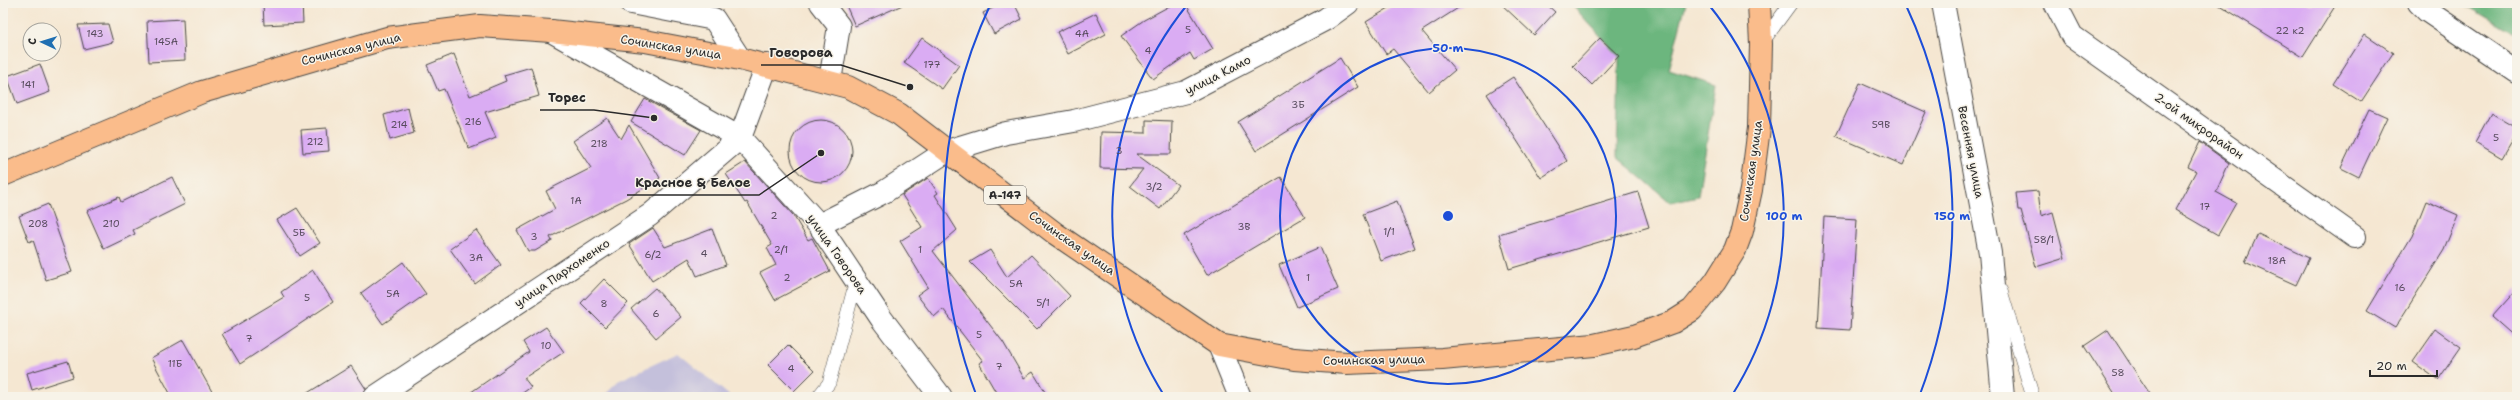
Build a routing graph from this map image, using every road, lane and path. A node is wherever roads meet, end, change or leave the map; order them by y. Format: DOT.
graph roads {
  1 [pos="631,3"];
  2 [pos="821,3"];
  3 [pos="1348,3"];
  4 [pos="1759,3"];
  5 [pos="1791,3"];
  6 [pos="1943,3"];
  7 [pos="2055,3"];
  8 [pos="2419,3"];
  9 [pos="551,31"];
  10 [pos="1761,44"];
  11 [pos="740,59"];
  12 [pos="767,65"];
  13 [pos="2517,72"];
  14 [pos="830,81"];
  15 [pos="740,138"];
  16 [pos="947,151"];
  17 [pos="3,175"];
  18 [pos="819,225"];
  19 [pos="2355,237"];
  20 [pos="1990,252"];
  21 [pos="856,281"];
  22 [pos="1219,345"];
  23 [pos="375,397"];
  24 [pos="818,397"];
  25 [pos="940,397"];
  26 [pos="1240,397"];
  27 [pos="2003,397"];
  28 [pos="2033,397"];
  1 -- 11 [label="street, Сочинская улица"];
  2 -- 14 [label="street"];
  3 -- 16 [label="street, улица Камо"];
  4 -- 10 [label="highway, Сочинская улица / А-147"];
  5 -- 10 [label="lane"];
  6 -- 20 [label="street, Весенняя улица"];
  7 -- 19 [label="street, 2-ой микрорайон"];
  8 -- 13 [label="street"];
  9 -- 11 [label="highway, Сочинская улица / А-147"];
  9 -- 15 [label="street, улица Говорова"];
  9 -- 17 [label="highway, Сочинская улица / А-147"];
  10 -- 22 [label="highway, Сочинская улица / А-147"];
  11 -- 12 [label="highway, Сочинская улица / А-147"];
  12 -- 14 [label="highway, Сочинская улица / А-147"];
  12 -- 15 [label="street"];
  14 -- 16 [label="highway, Сочинская улица / А-147"];
  15 -- 18 [label="street, улица Говорова"];
  15 -- 23 [label="street, улица Пархоменко"];
  16 -- 18 [label="street, улица Камо"];
  16 -- 22 [label="highway, Сочинская улица / А-147"];
  18 -- 21 [label="street, улица Говорова"];
  20 -- 27 [label="street, Весенняя улица"];
  20 -- 28 [label="lane"];
  21 -- 24 [label="lane"];
  21 -- 25 [label="street, улица Говорова"];
  22 -- 26 [label="street"];
}
